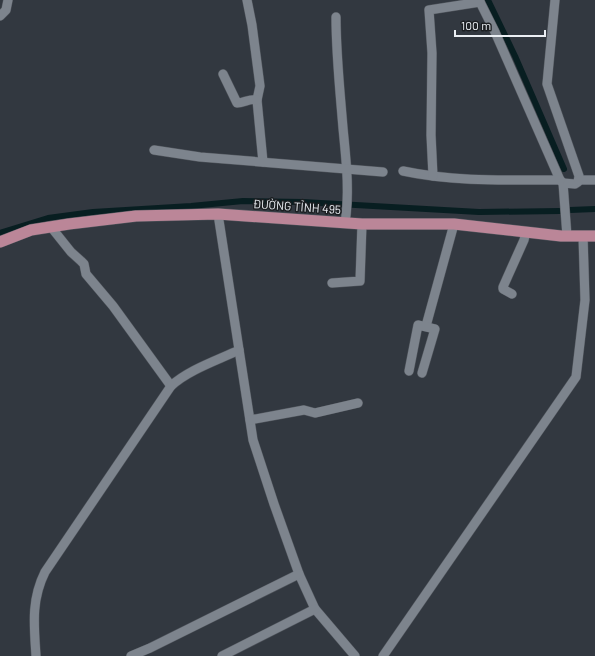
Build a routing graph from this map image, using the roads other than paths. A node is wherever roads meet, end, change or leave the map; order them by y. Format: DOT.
graph roads {
  1 [pos="8,0"];
  2 [pos="247,0"];
  3 [pos="556,0"];
  4 [pos="478,2"];
  5 [pos="0,16"];
  6 [pos="336,17"];
  7 [pos="223,74"];
  8 [pos="257,100"];
  9 [pos="154,150"];
  10 [pos="263,162"];
  11 [pos="348,170"];
  12 [pos="383,172"];
  13 [pos="403,172"];
  14 [pos="433,176"];
  15 [pos="578,180"];
  16 [pos="595,180"];
  17 [pos="561,182"];
  18 [pos="218,214"];
  19 [pos="345,223"];
  20 [pos="362,224"];
  21 [pos="454,224"];
  22 [pos="51,227"];
  23 [pos="526,232"];
  24 [pos="567,236"];
  25 [pos="583,236"];
  26 [pos="595,236"];
  27 [pos="0,242"];
  28 [pos="332,283"];
  29 [pos="512,294"];
  30 [pos="426,326"];
  31 [pos="239,350"];
  32 [pos="409,371"];
  33 [pos="422,374"];
  34 [pos="171,386"];
  35 [pos="358,403"];
  36 [pos="250,420"];
  37 [pos="299,574"];
  38 [pos="315,609"];
  39 [pos="36,656"];
  40 [pos="131,656"];
  41 [pos="222,656"];
  42 [pos="355,656"];
  43 [pos="383,656"];
  1 -- 5 [label="street"];
  2 -- 8 [label="street"];
  3 -- 15 [label="street"];
  4 -- 14 [label="street"];
  4 -- 17 [label="street"];
  6 -- 11 [label="street"];
  7 -- 8 [label="street"];
  8 -- 10 [label="street"];
  9 -- 10 [label="street"];
  10 -- 11 [label="street"];
  11 -- 12 [label="street"];
  11 -- 19 [label="street"];
  13 -- 14 [label="street"];
  14 -- 17 [label="street"];
  15 -- 16 [label="street"];
  15 -- 17 [label="street"];
  17 -- 24 [label="street"];
  18 -- 19 [label="main road, ĐƯỜNG TỈNH 495"];
  18 -- 22 [label="main road, ĐƯỜNG TỈNH 495"];
  18 -- 31 [label="street"];
  19 -- 20 [label="main road, ĐƯỜNG TỈNH 495"];
  20 -- 21 [label="main road, ĐƯỜNG TỈNH 495"];
  20 -- 28 [label="street"];
  21 -- 23 [label="main road, ĐƯỜNG TỈNH 495"];
  21 -- 30 [label="street"];
  22 -- 27 [label="main road, ĐƯỜNG TỈNH 495"];
  22 -- 34 [label="street"];
  23 -- 24 [label="main road, ĐƯỜNG TỈNH 495"];
  23 -- 29 [label="street"];
  24 -- 25 [label="main road, ĐƯỜNG TỈNH 495"];
  25 -- 26 [label="main road, ĐƯỜNG TỈNH 495"];
  25 -- 43 [label="street"];
  30 -- 32 [label="street"];
  30 -- 33 [label="street"];
  31 -- 34 [label="street"];
  31 -- 36 [label="street"];
  34 -- 39 [label="street"];
  35 -- 36 [label="street"];
  36 -- 37 [label="street"];
  37 -- 38 [label="street"];
  37 -- 40 [label="street"];
  38 -- 41 [label="street"];
  38 -- 42 [label="street"];
}
